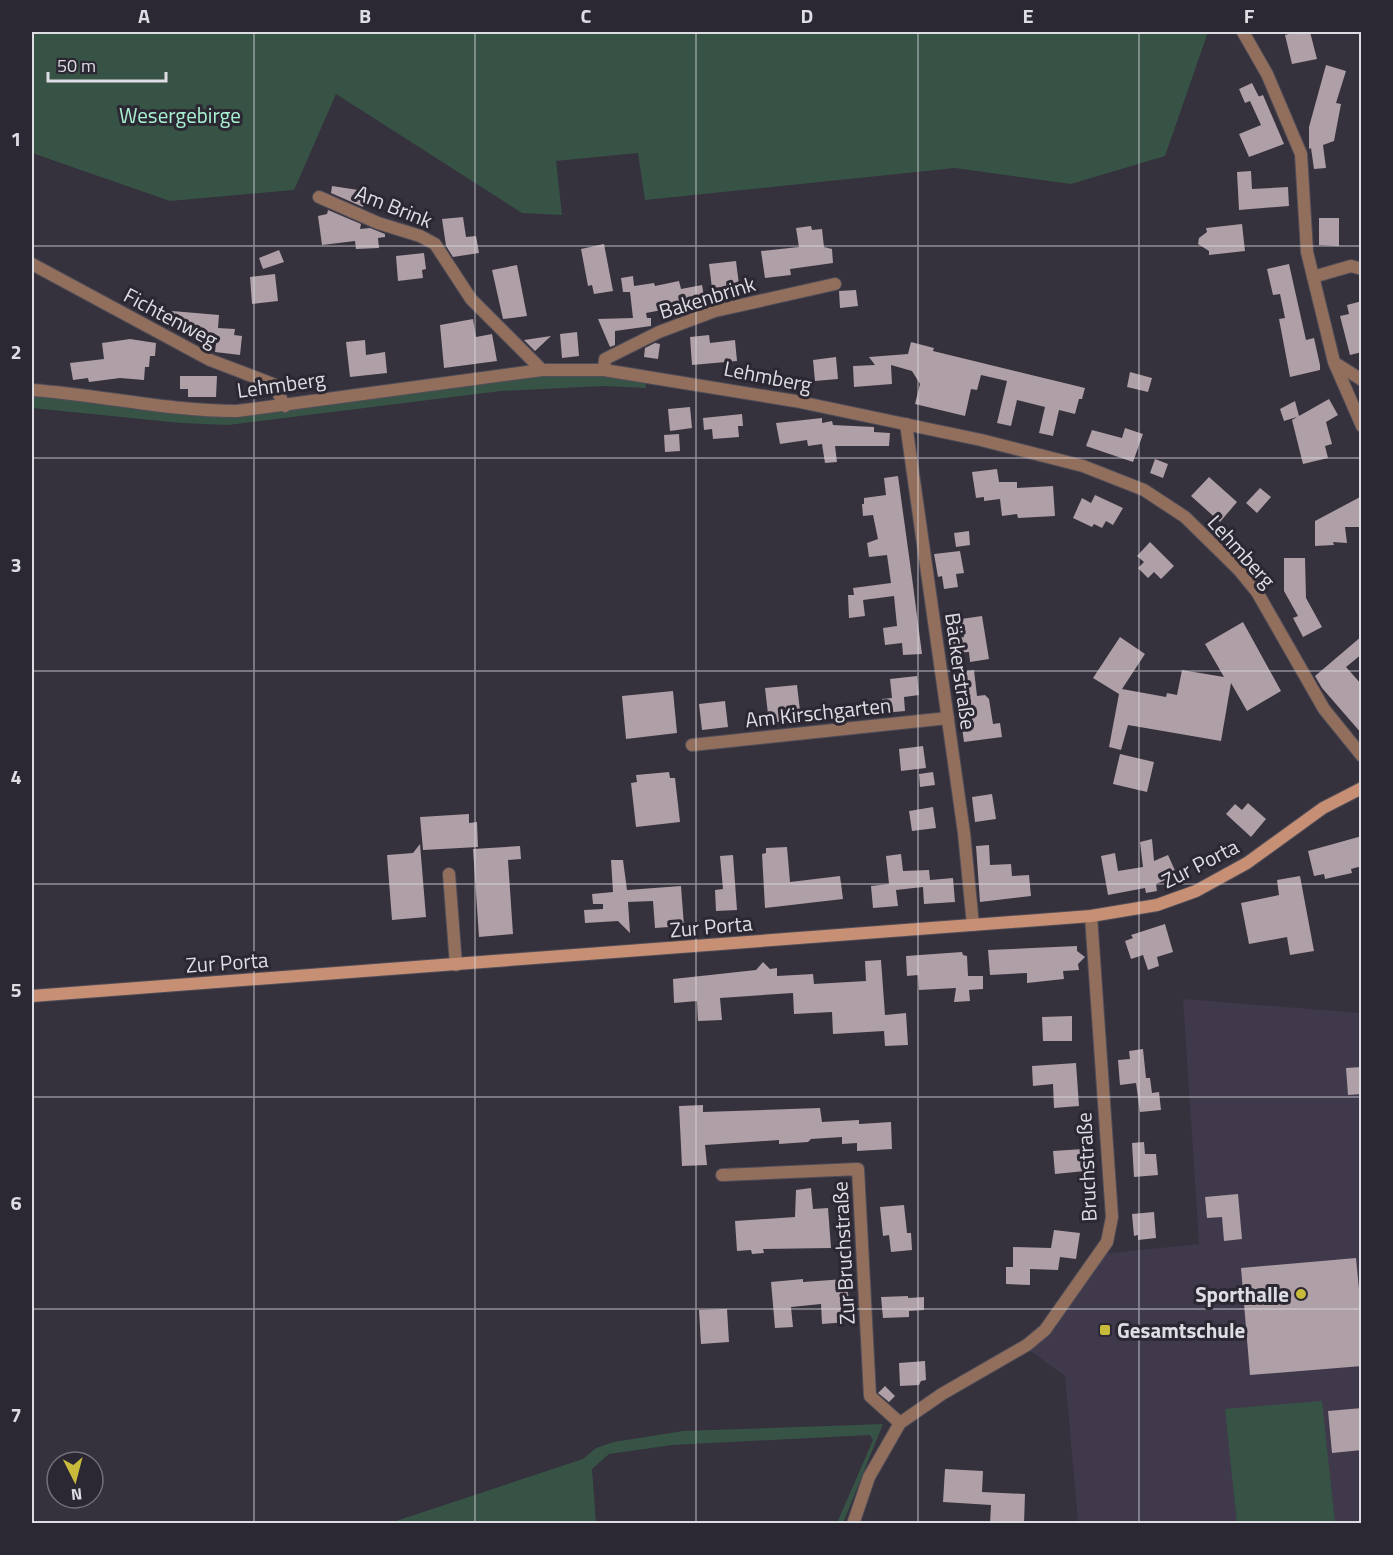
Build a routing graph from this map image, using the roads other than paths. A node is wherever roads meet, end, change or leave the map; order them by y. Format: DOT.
graph roads {
  1 [pos="1243,32"];
  2 [pos="319,197"];
  3 [pos="32,264"];
  4 [pos="1362,269"];
  5 [pos="1312,277"];
  6 [pos="835,284"];
  7 [pos="1334,362"];
  8 [pos="542,369"];
  9 [pos="604,370"];
  10 [pos="1362,380"];
  11 [pos="32,390"];
  12 [pos="285,406"];
  13 [pos="906,424"];
  14 [pos="1362,426"];
  15 [pos="948,718"];
  16 [pos="692,745"];
  17 [pos="1362,756"];
  18 [pos="1362,788"];
  19 [pos="449,874"];
  20 [pos="1091,916"];
  21 [pos="973,925"];
  22 [pos="456,964"];
  23 [pos="32,996"];
  24 [pos="722,1175"];
  25 [pos="900,1423"];
  26 [pos="853,1524"];
  1 -- 5 [label="street"];
  2 -- 8 [label="street, Am Brink"];
  3 -- 12 [label="street, Fichtenweg"];
  4 -- 5 [label="street"];
  5 -- 7 [label="street"];
  6 -- 9 [label="street, Bakenbrink"];
  7 -- 10 [label="street"];
  7 -- 14 [label="street"];
  8 -- 9 [label="street, Lehmberg"];
  8 -- 12 [label="street, Lehmberg"];
  9 -- 13 [label="street, Lehmberg"];
  11 -- 12 [label="street, Lehmberg"];
  13 -- 15 [label="street, Bäckerstraße"];
  13 -- 17 [label="street, Lehmberg"];
  15 -- 16 [label="street, Am Kirschgarten"];
  15 -- 21 [label="street, Bäckerstraße"];
  18 -- 20 [label="main road, Zur Porta"];
  19 -- 22 [label="street"];
  20 -- 21 [label="main road, Zur Porta"];
  20 -- 25 [label="street, Bruchstraße"];
  21 -- 22 [label="main road, Zur Porta"];
  22 -- 23 [label="main road, Zur Porta"];
  24 -- 25 [label="street, Zur Bruchstraße"];
  25 -- 26 [label="street, Bruchstraße"];
}
